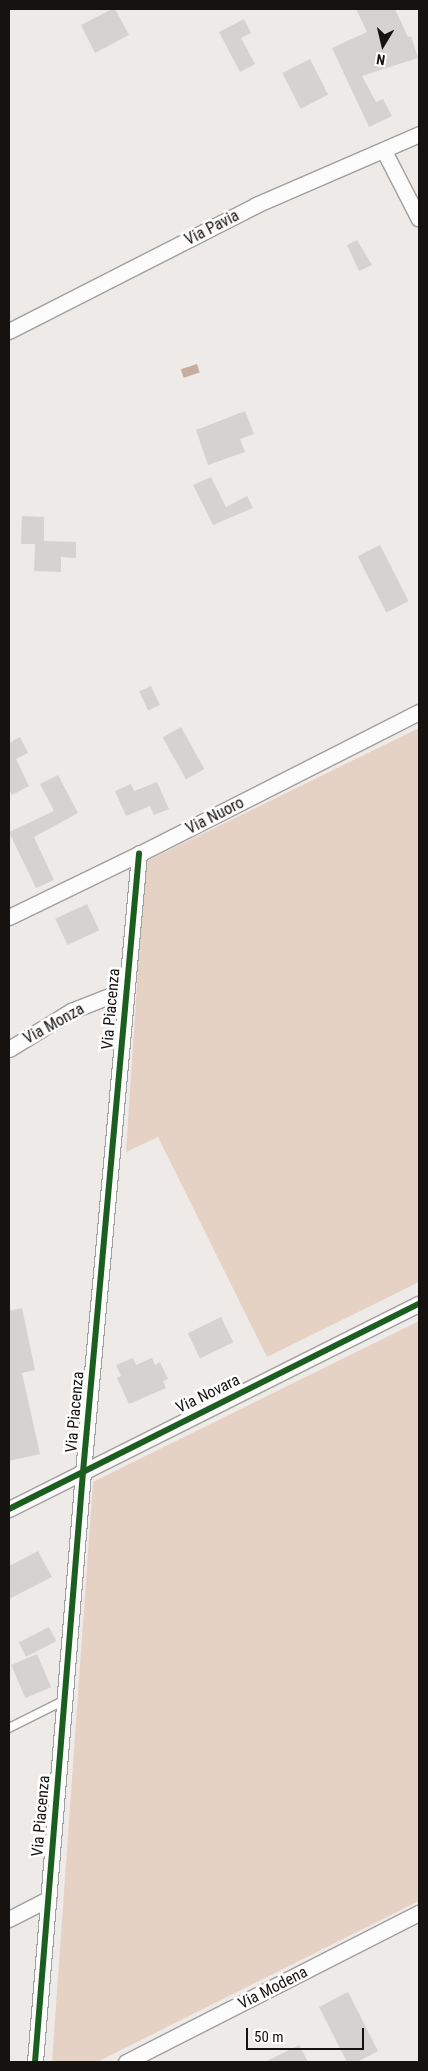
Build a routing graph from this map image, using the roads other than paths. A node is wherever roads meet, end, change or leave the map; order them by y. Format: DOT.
graph roads {
  1 [pos="419,134"];
  2 [pos="384,151"];
  3 [pos="419,219"];
  4 [pos="9,331"];
  5 [pos="419,712"];
  6 [pos="138,854"];
  7 [pos="9,917"];
  8 [pos="127,988"];
  9 [pos="9,1049"];
  10 [pos="419,1304"];
  11 [pos="83,1472"];
  12 [pos="9,1510"];
  13 [pos="65,1700"];
  14 [pos="9,1728"];
  15 [pos="48,1900"];
  16 [pos="419,1913"];
  17 [pos="9,1919"];
  18 [pos="148,2057"];
  19 [pos="35,2062"];
  20 [pos="126,2062"];
  1 -- 2 [label="street, Via Pavia"];
  2 -- 3 [label="street"];
  2 -- 4 [label="street, Via Pavia"];
  5 -- 6 [label="street, Via Nuoro"];
  6 -- 7 [label="street, Via Nuoro"];
  6 -- 8 [label="street, Via Piacenza"];
  8 -- 9 [label="street, Via Monza"];
  8 -- 11 [label="street, Via Piacenza"];
  10 -- 11 [label="street, Via Novara"];
  11 -- 12 [label="street, Via Novara"];
  11 -- 13 [label="street, Via Piacenza"];
  13 -- 14 [label="lane"];
  13 -- 15 [label="street, Via Piacenza"];
  15 -- 17 [label="street"];
  15 -- 19 [label="street, Via Piacenza"];
  16 -- 18 [label="street, Via Modena"];
  18 -- 20 [label="street, Via Modena"];
}
